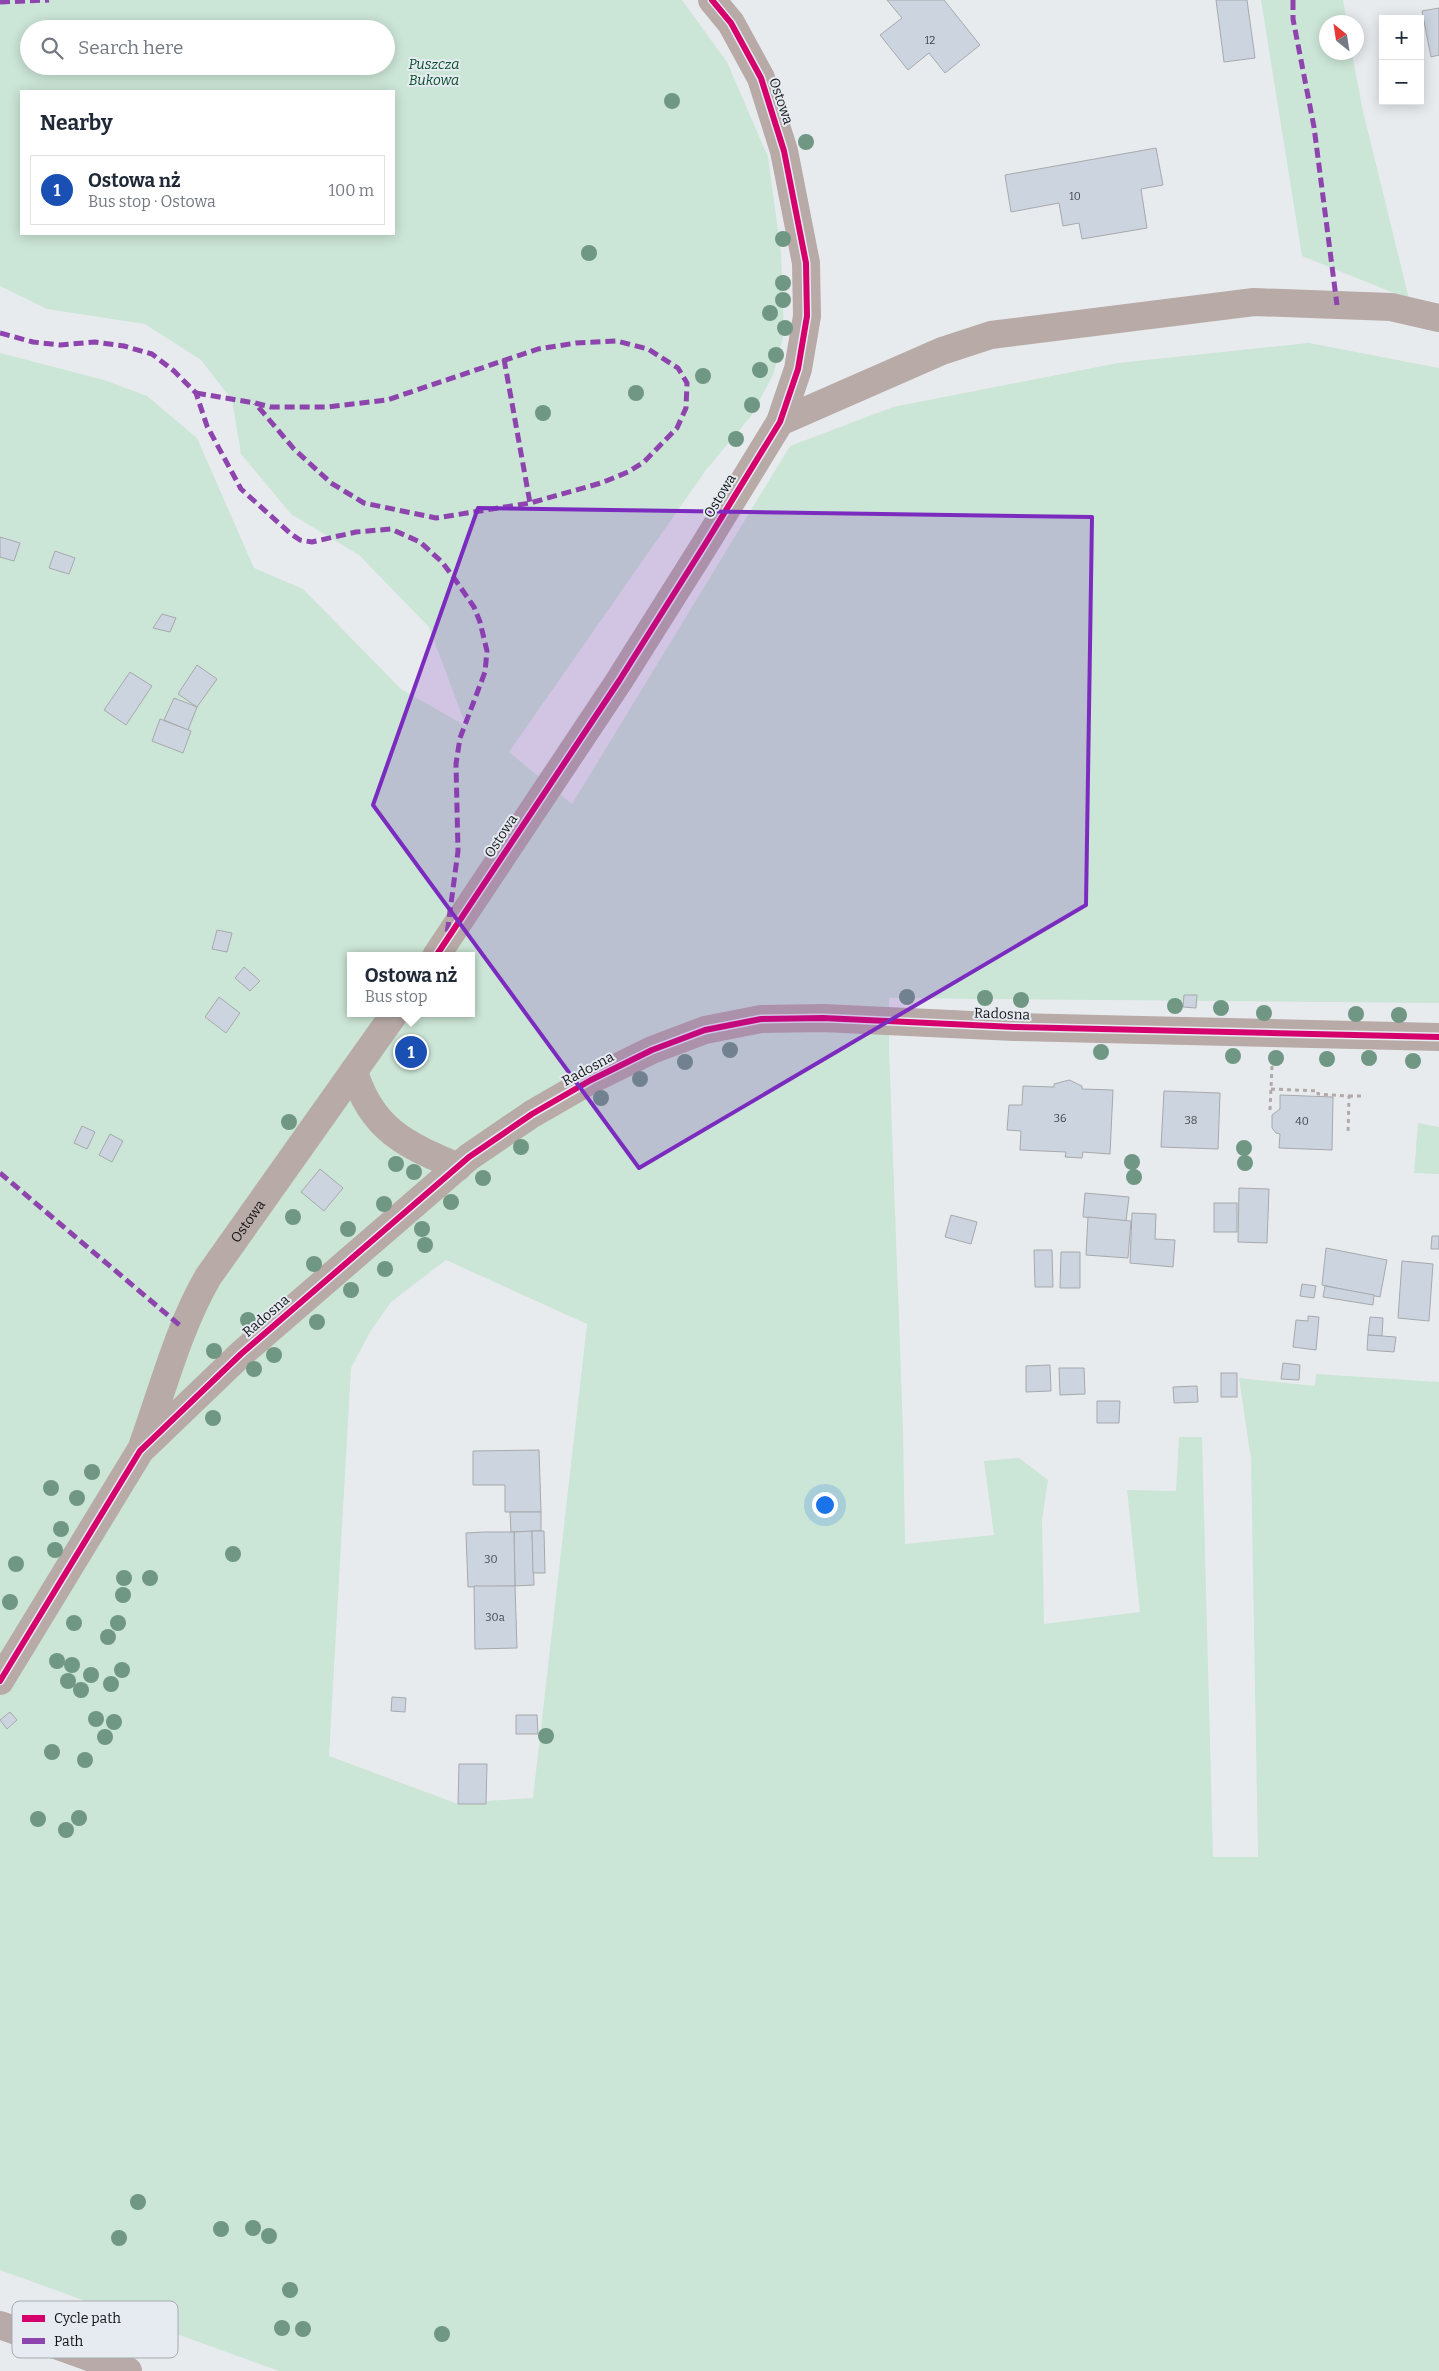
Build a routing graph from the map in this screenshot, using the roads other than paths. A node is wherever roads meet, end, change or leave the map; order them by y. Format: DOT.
graph roads {
  1 [pos="712,0"];
  2 [pos="1439,318"];
  3 [pos="780,422"];
  4 [pos="439,952"];
  5 [pos="392,1017"];
  6 [pos="1439,1037"];
  7 [pos="354,1071"];
  8 [pos="458,1166"];
  9 [pos="140,1450"];
  10 [pos="0,1681"];
  11 [pos="0,2326"];
  12 [pos="12,2330"];
  13 [pos="91,2358"];
  14 [pos="128,2371"];
  1 -- 3 [label="street, Ostowa"];
  2 -- 3 [label="street"];
  3 -- 4 [label="street, Ostowa"];
  5 -- 7 [label="street, Ostowa"];
  6 -- 8 [label="street, Radosna"];
  7 -- 8 [label="street"];
  7 -- 9 [label="street, Ostowa"];
  8 -- 9 [label="street, Radosna"];
  9 -- 10 [label="street, Radosna"];
  11 -- 12 [label="main road"];
  13 -- 14 [label="main road"];
}
